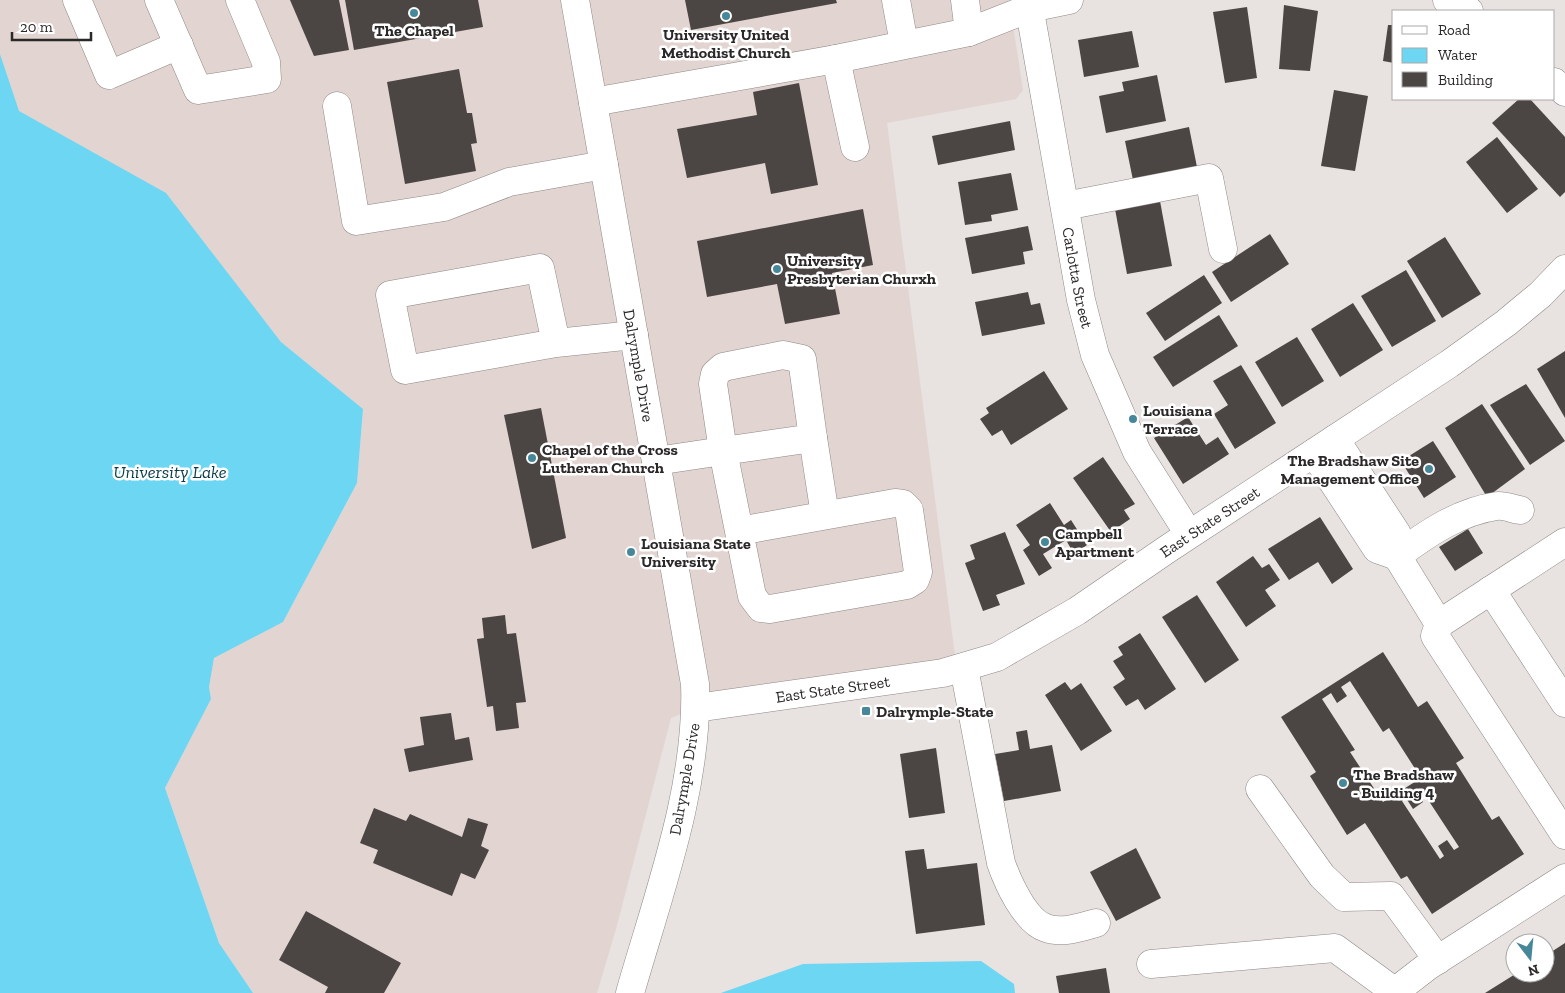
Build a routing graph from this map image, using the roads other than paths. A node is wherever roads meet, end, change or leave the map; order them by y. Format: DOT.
graph roads {
  1 [pos="77,0"];
  2 [pos="159,0"];
  3 [pos="240,0"];
  4 [pos="575,0"];
  5 [pos="896,0"];
  6 [pos="965,0"];
  7 [pos="1069,0"];
  8 [pos="1446,0"];
  9 [pos="1029,4"];
  10 [pos="1466,10"];
  11 [pos="969,32"];
  12 [pos="904,44"];
  13 [pos="179,45"];
  14 [pos="836,59"];
  15 [pos="1555,83"];
  16 [pos="1565,92"];
  17 [pos="593,102"];
  18 [pos="337,106"];
  19 [pos="855,147"];
  20 [pos="604,164"];
  21 [pos="1065,206"];
  22 [pos="1223,249"];
  23 [pos="1565,269"];
  24 [pos="634,335"];
  25 [pos="556,343"];
  26 [pos="813,438"];
  27 [pos="1325,446"];
  28 [pos="723,451"];
  29 [pos="656,460"];
  30 [pos="1520,510"];
  31 [pos="825,515"];
  32 [pos="739,531"];
  33 [pos="1189,534"];
  34 [pos="1565,542"];
  35 [pos="1396,556"];
  36 [pos="1491,590"];
  37 [pos="1439,624"];
  38 [pos="964,668"];
  39 [pos="1565,703"];
  40 [pos="696,708"];
  41 [pos="1260,789"];
  42 [pos="1565,835"];
  43 [pos="1565,878"];
  44 [pos="1096,923"];
  45 [pos="1438,960"];
  46 [pos="1151,964"];
  47 [pos="1394,992"];
  48 [pos="630,993"];
  1 -- 13 [label="street"];
  2 -- 13 [label="street"];
  3 -- 13 [label="street"];
  4 -- 17 [label="street, Dalrymple Drive"];
  5 -- 12 [label="street"];
  6 -- 11 [label="street"];
  7 -- 9 [label="street"];
  8 -- 10 [label="street"];
  9 -- 11 [label="street"];
  9 -- 21 [label="street, Carlotta Street"];
  11 -- 12 [label="street"];
  12 -- 14 [label="street"];
  14 -- 17 [label="street"];
  14 -- 19 [label="street"];
  15 -- 16 [label="street"];
  17 -- 20 [label="street, Dalrymple Drive"];
  18 -- 20 [label="street"];
  20 -- 24 [label="street, Dalrymple Drive"];
  21 -- 22 [label="street"];
  21 -- 33 [label="street, Carlotta Street"];
  23 -- 27 [label="street, East State Street"];
  24 -- 25 [label="street"];
  24 -- 29 [label="street, Dalrymple Drive"];
  25 -- 25 [label="street"];
  26 -- 28 [label="street"];
  26 -- 28 [label="street"];
  26 -- 31 [label="street"];
  27 -- 33 [label="street, East State Street"];
  27 -- 35 [label="street"];
  28 -- 29 [label="street"];
  28 -- 32 [label="street"];
  29 -- 40 [label="street, Dalrymple Drive"];
  30 -- 35 [label="street"];
  31 -- 32 [label="street"];
  31 -- 32 [label="street"];
  33 -- 38 [label="street, East State Street"];
  34 -- 36 [label="street"];
  35 -- 37 [label="street"];
  36 -- 37 [label="street"];
  36 -- 39 [label="street"];
  37 -- 42 [label="street"];
  38 -- 40 [label="street, East State Street"];
  38 -- 44 [label="street"];
  40 -- 48 [label="street, Dalrymple Drive"];
  41 -- 45 [label="street"];
  43 -- 45 [label="street"];
  45 -- 47 [label="street"];
  46 -- 47 [label="street"];
}
